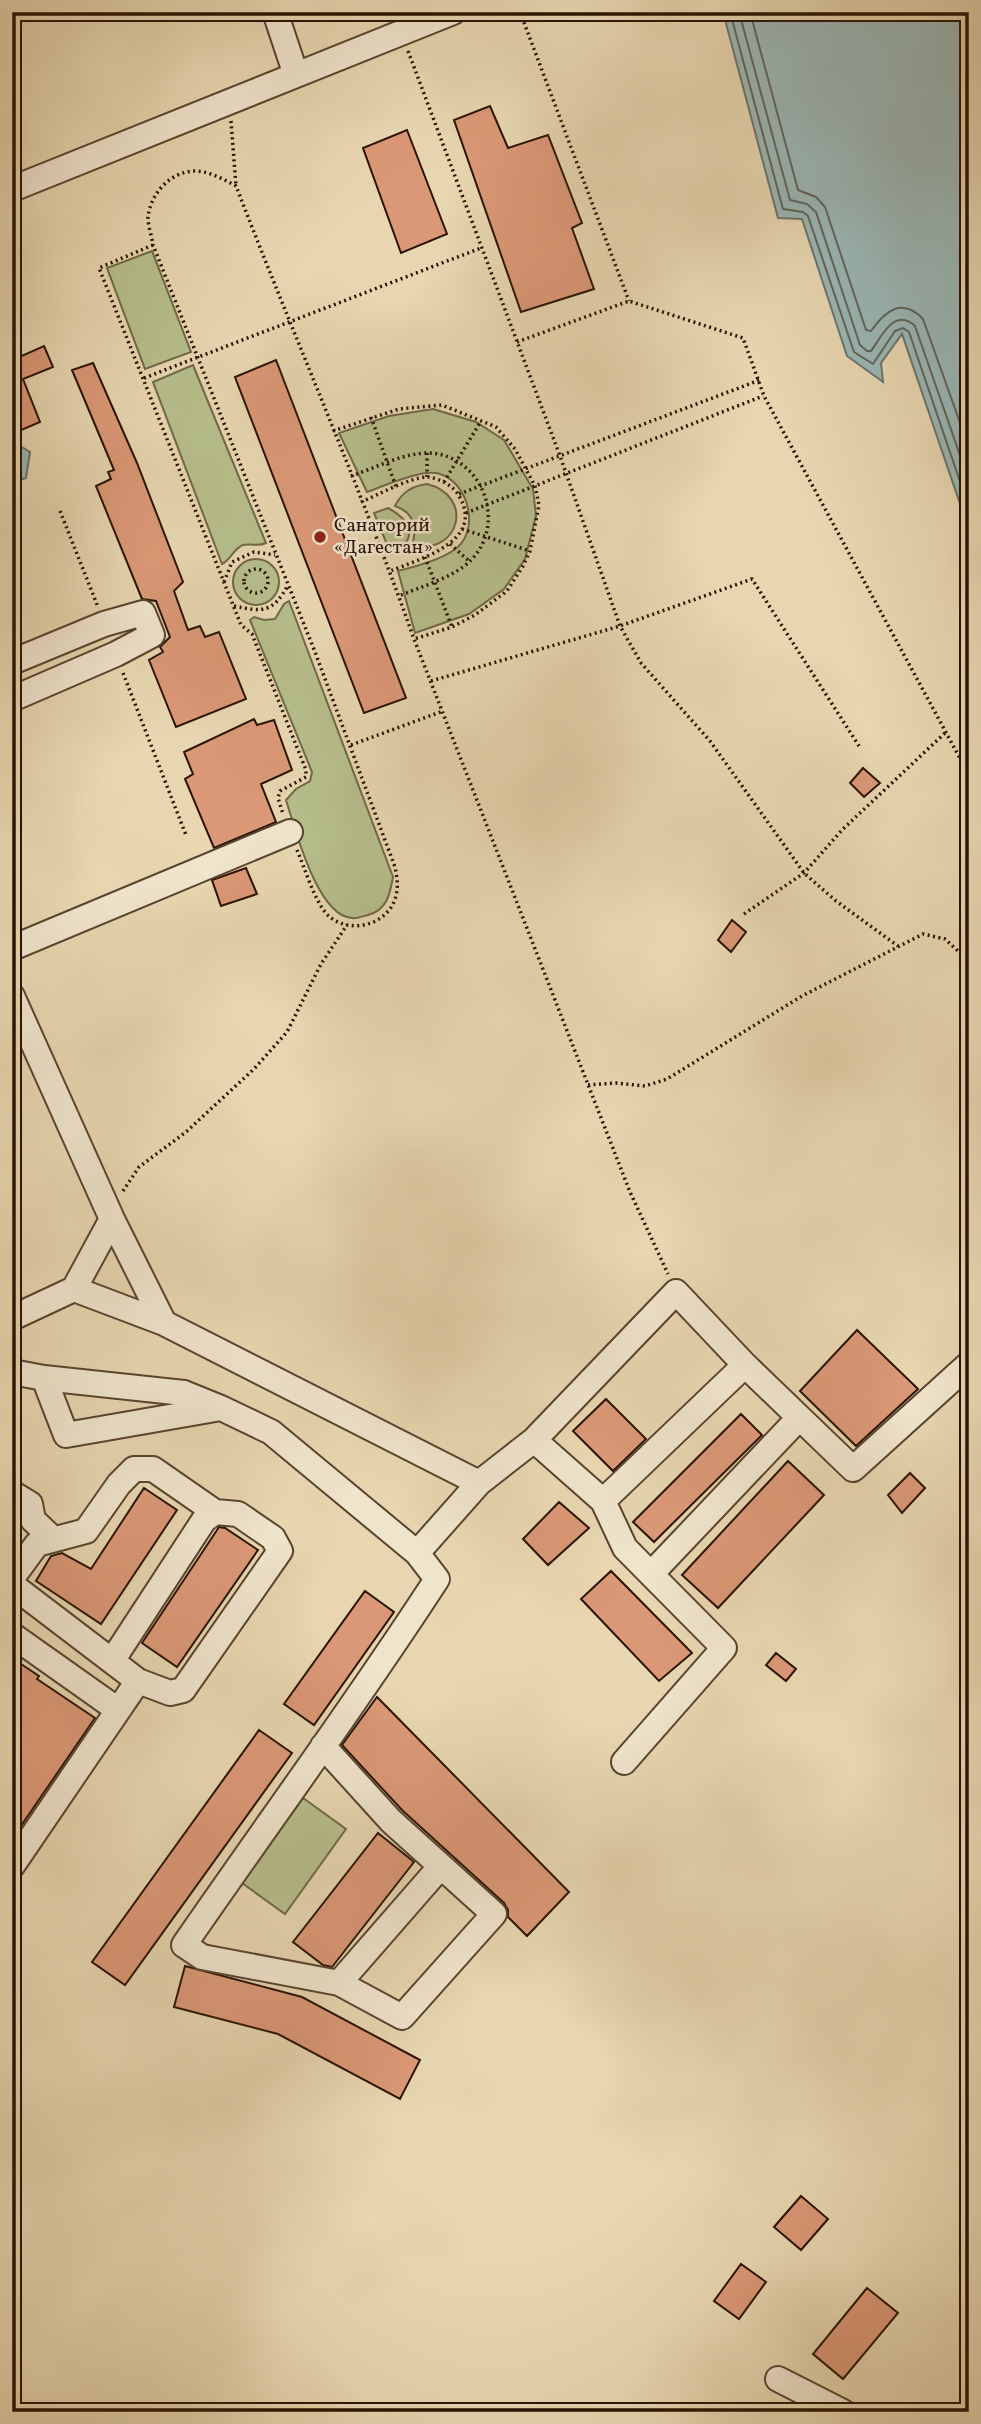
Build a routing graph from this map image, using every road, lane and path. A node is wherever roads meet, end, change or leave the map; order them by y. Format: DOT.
graph roads {
  1 [pos="275,12"];
  2 [pos="453,12"];
  3 [pos="520,12"];
  4 [pos="401,33"];
  5 [pos="296,75"];
  6 [pos="230,102"];
  7 [pos="236,186"];
  8 [pos="12,189"];
  9 [pos="153,245"];
  10 [pos="481,248"];
  11 [pos="629,302"];
  12 [pos="288,322"];
  13 [pos="517,342"];
  14 [pos="198,356"];
  15 [pos="144,378"];
  16 [pos="760,380"];
  17 [pos="764,396"];
  18 [pos="370,417"];
  19 [pos="482,420"];
  20 [pos="333,431"];
  21 [pos="427,453"];
  22 [pos="560,456"];
  23 [pos="457,461"];
  24 [pos="387,463"];
  25 [pos="527,469"];
  26 [pos="566,474"];
  27 [pos="351,476"];
  28 [pos="427,477"];
  29 [pos="444,482"];
  30 [pos="481,486"];
  31 [pos="535,486"];
  32 [pos="396,487"];
  33 [pos="459,494"];
  34 [pos="361,502"];
  35 [pos="488,504"];
  36 [pos="466,513"];
  37 [pos="462,529"];
  38 [pos="485,537"];
  39 [pos="450,544"];
  40 [pos="530,551"];
  41 [pos="275,555"];
  42 [pos="425,557"];
  43 [pos="470,562"];
  44 [pos="390,571"];
  45 [pos="246,575"];
  46 [pos="434,582"];
  47 [pos="224,583"];
  48 [pos="288,585"];
  49 [pos="399,596"];
  50 [pos="234,606"];
  51 [pos="620,626"];
  52 [pos="452,627"];
  53 [pos="414,639"];
  54 [pos="12,662"];
  55 [pos="431,681"];
  56 [pos="12,699"];
  57 [pos="443,711"];
  58 [pos="946,732"];
  59 [pos="351,745"];
  60 [pos="859,746"];
  61 [pos="969,775"];
  62 [pos="290,832"];
  63 [pos="804,873"];
  64 [pos="744,914"];
  65 [pos="347,925"];
  66 [pos="898,946"];
  67 [pos="12,948"];
  68 [pos="969,961"];
  69 [pos="12,996"];
  70 [pos="588,1085"];
  71 [pos="112,1219"];
  72 [pos="74,1289"];
  73 [pos="676,1292"];
  74 [pos="12,1318"];
  75 [pos="164,1323"];
  76 [pos="969,1364"];
  77 [pos="745,1365"];
  78 [pos="12,1372"];
  79 [pos="44,1378"];
  80 [pos="221,1408"];
  81 [pos="799,1418"];
  82 [pos="534,1440"];
  83 [pos="480,1483"];
  84 [pos="12,1493"];
  85 [pos="603,1501"];
  86 [pos="215,1511"];
  87 [pos="53,1539"];
  88 [pos="417,1553"];
  89 [pos="651,1574"];
  90 [pos="12,1578"];
  91 [pos="12,1586"];
  92 [pos="12,1634"];
  93 [pos="112,1661"];
  94 [pos="138,1681"];
  95 [pos="118,1710"];
  96 [pos="323,1746"];
  97 [pos="624,1762"];
  98 [pos="12,1866"];
  99 [pos="441,1866"];
  100 [pos="339,1983"];
  101 [pos="778,2379"];
  102 [pos="843,2412"];
  1 -- 5 [label="street"];
  2 -- 4 [label="street"];
  3 -- 11 [label="path"];
  4 -- 5 [label="street"];
  4 -- 10 [label="path"];
  5 -- 6 [label="street"];
  6 -- 7 [label="path"];
  6 -- 8 [label="street"];
  7 -- 9 [label="path"];
  7 -- 12 [label="path"];
  9 -- 14 [label="path"];
  9 -- 15 [label="path"];
  10 -- 12 [label="path"];
  10 -- 13 [label="path"];
  11 -- 13 [label="path"];
  11 -- 16 [label="path"];
  12 -- 14 [label="path"];
  12 -- 20 [label="path"];
  13 -- 22 [label="path"];
  14 -- 15 [label="path"];
  14 -- 41 [label="path"];
  15 -- 47 [label="path"];
  16 -- 17 [label="path"];
  16 -- 22 [label="path"];
  17 -- 26 [label="path"];
  17 -- 58 [label="path"];
  18 -- 19 [label="path"];
  18 -- 20 [label="path"];
  18 -- 24 [label="path"];
  19 -- 23 [label="path"];
  19 -- 25 [label="path"];
  20 -- 27 [label="path"];
  21 -- 23 [label="path"];
  21 -- 24 [label="path"];
  21 -- 28 [label="path"];
  22 -- 25 [label="path"];
  22 -- 26 [label="path"];
  23 -- 29 [label="path"];
  23 -- 30 [label="path"];
  24 -- 27 [label="path"];
  24 -- 32 [label="path"];
  25 -- 30 [label="path"];
  25 -- 31 [label="path"];
  26 -- 31 [label="path"];
  26 -- 51 [label="path"];
  27 -- 34 [label="path"];
  28 -- 29 [label="path"];
  28 -- 32 [label="path"];
  29 -- 33 [label="path"];
  30 -- 33 [label="path"];
  30 -- 35 [label="path"];
  31 -- 35 [label="path"];
  31 -- 40 [label="path"];
  32 -- 34 [label="path"];
  33 -- 36 [label="path"];
  34 -- 44 [label="path"];
  35 -- 36 [label="path"];
  35 -- 38 [label="path"];
  36 -- 37 [label="path"];
  37 -- 38 [label="path"];
  37 -- 39 [label="path"];
  38 -- 40 [label="path"];
  38 -- 43 [label="path"];
  39 -- 42 [label="path"];
  39 -- 43 [label="path"];
  40 -- 52 [label="path"];
  41 -- 47 [label="path"];
  41 -- 48 [label="path"];
  42 -- 44 [label="path"];
  42 -- 46 [label="path"];
  43 -- 46 [label="path"];
  44 -- 49 [label="path"];
  45 -- 45 [label="path"];
  46 -- 49 [label="path"];
  46 -- 52 [label="path"];
  47 -- 50 [label="path"];
  48 -- 50 [label="path"];
  48 -- 59 [label="path"];
  49 -- 53 [label="path"];
  50 -- 62 [label="path"];
  51 -- 55 [label="path"];
  51 -- 60 [label="path"];
  51 -- 63 [label="path"];
  52 -- 53 [label="path"];
  53 -- 55 [label="path"];
  54 -- 56 [label="street"];
  55 -- 57 [label="path"];
  57 -- 59 [label="path"];
  57 -- 70 [label="path"];
  58 -- 61 [label="path"];
  58 -- 63 [label="path"];
  59 -- 65 [label="path"];
  62 -- 65 [label="path"];
  62 -- 67 [label="street"];
  63 -- 64 [label="path"];
  63 -- 66 [label="path"];
  65 -- 71 [label="path"];
  66 -- 68 [label="path"];
  66 -- 70 [label="path"];
  69 -- 71 [label="street"];
  70 -- 73 [label="path"];
  71 -- 72 [label="street"];
  71 -- 75 [label="street"];
  72 -- 74 [label="street"];
  72 -- 75 [label="street"];
  73 -- 77 [label="street"];
  73 -- 82 [label="street"];
  75 -- 83 [label="street"];
  76 -- 81 [label="street"];
  77 -- 81 [label="street"];
  77 -- 85 [label="street"];
  78 -- 79 [label="street"];
  79 -- 80 [label="street"];
  79 -- 80 [label="street"];
  80 -- 88 [label="street"];
  81 -- 89 [label="street"];
  82 -- 83 [label="street"];
  82 -- 85 [label="street"];
  83 -- 88 [label="street"];
  84 -- 87 [label="street"];
  85 -- 89 [label="street"];
  86 -- 87 [label="street"];
  86 -- 93 [label="street"];
  86 -- 94 [label="street"];
  87 -- 90 [label="street"];
  88 -- 96 [label="street"];
  89 -- 97 [label="street"];
  91 -- 93 [label="street"];
  92 -- 95 [label="street"];
  93 -- 94 [label="street"];
  94 -- 95 [label="street"];
  95 -- 98 [label="street"];
  96 -- 99 [label="street"];
  96 -- 100 [label="street"];
  99 -- 100 [label="street"];
  99 -- 100 [label="street"];
  101 -- 102 [label="street"];
}
